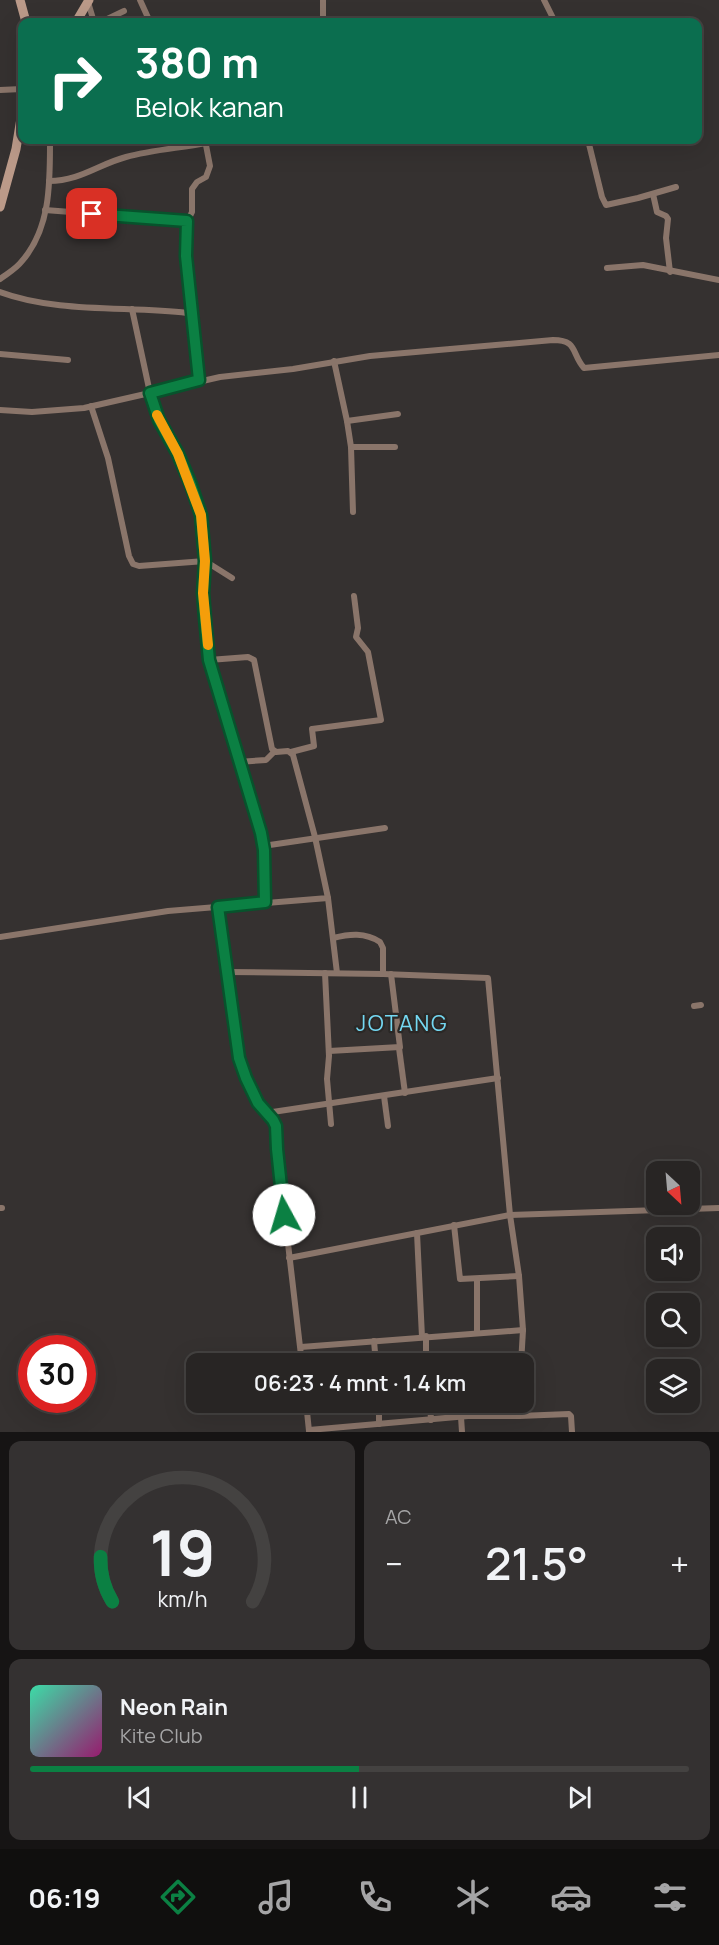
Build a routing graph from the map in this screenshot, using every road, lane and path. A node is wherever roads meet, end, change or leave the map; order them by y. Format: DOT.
graph roads {
  1 [pos="20,0"];
  2 [pos="140,0"];
  3 [pos="323,0"];
  4 [pos="544,0"];
  5 [pos="88,1"];
  6 [pos="124,11"];
  7 [pos="25,18"];
  8 [pos="78,18"];
  9 [pos="93,18"];
  10 [pos="109,18"];
  11 [pos="148,18"];
  12 [pos="323,18"];
  13 [pos="553,18"];
  14 [pos="18,88"];
  15 [pos="0,90"];
  16 [pos="18,129"];
  17 [pos="50,144"];
  18 [pos="190,144"];
  19 [pos="206,144"];
  20 [pos="589,144"];
  21 [pos="50,181"];
  22 [pos="676,187"];
  23 [pos="653,194"];
  24 [pos="2,196"];
  25 [pos="0,207"];
  26 [pos="45,210"];
  27 [pos="187,221"];
  28 [pos="607,268"];
  29 [pos="670,272"];
  30 [pos="0,279"];
  31 [pos="719,279"];
  32 [pos="0,292"];
  33 [pos="132,309"];
  34 [pos="191,310"];
  35 [pos="0,354"];
  36 [pos="719,355"];
  37 [pos="68,360"];
  38 [pos="334,361"];
  39 [pos="199,380"];
  40 [pos="150,393"];
  41 [pos="91,406"];
  42 [pos="0,410"];
  43 [pos="398,414"];
  44 [pos="347,421"];
  45 [pos="351,447"];
  46 [pos="395,447"];
  47 [pos="353,512"];
  48 [pos="205,561"];
  49 [pos="232,578"];
  50 [pos="354,596"];
  51 [pos="209,660"];
  52 [pos="274,752"];
  53 [pos="291,752"];
  54 [pos="238,762"];
  55 [pos="385,828"];
  56 [pos="315,839"];
  57 [pos="263,846"];
  58 [pos="328,897"];
  59 [pos="265,902"];
  60 [pos="218,907"];
  61 [pos="0,937"];
  62 [pos="333,938"];
  63 [pos="227,972"];
  64 [pos="325,973"];
  65 [pos="337,973"];
  66 [pos="383,974"];
  67 [pos="391,974"];
  68 [pos="399,1048"];
  69 [pos="329,1051"];
  70 [pos="498,1078"];
  71 [pos="405,1093"];
  72 [pos="384,1096"];
  73 [pos="329,1104"];
  74 [pos="266,1113"];
  75 [pos="331,1124"];
  76 [pos="388,1126"];
  77 [pos="719,1208"];
  78 [pos="510,1215"];
  79 [pos="454,1225"];
  80 [pos="417,1233"];
  81 [pos="289,1258"];
  82 [pos="519,1276"];
  83 [pos="477,1279"];
  84 [pos="523,1330"];
  85 [pos="477,1333"];
  86 [pos="424,1337"];
  87 [pos="374,1341"];
  88 [pos="301,1347"];
  89 [pos="301,1353"];
  90 [pos="375,1353"];
  91 [pos="425,1353"];
  92 [pos="522,1353"];
  93 [pos="307,1413"];
  94 [pos="380,1413"];
  95 [pos="431,1413"];
  96 [pos="519,1413"];
  97 [pos="519,1416"];
  98 [pos="461,1417"];
  99 [pos="431,1420"];
  100 [pos="380,1424"];
  101 [pos="309,1431"];
  102 [pos="462,1432"];
  103 [pos="572,1432"];
  1 -- 7 [label="main road"];
  2 -- 11 [label="street"];
  3 -- 12 [label="street"];
  4 -- 13 [label="street"];
  5 -- 8 [label="main road"];
  5 -- 9 [label="street"];
  6 -- 10 [label="street"];
  14 -- 15 [label="street"];
  16 -- 24 [label="main road"];
  17 -- 21 [label="street"];
  18 -- 21 [label="street"];
  19 -- 27 [label="street"];
  20 -- 23 [label="street"];
  21 -- 26 [label="street"];
  22 -- 23 [label="street"];
  23 -- 29 [label="street"];
  24 -- 25 [label="main road"];
  26 -- 27 [label="street"];
  26 -- 30 [label="street"];
  27 -- 34 [label="street"];
  28 -- 29 [label="street"];
  29 -- 31 [label="street"];
  32 -- 33 [label="street"];
  33 -- 34 [label="street"];
  33 -- 40 [label="street"];
  34 -- 39 [label="street"];
  35 -- 37 [label="street"];
  36 -- 38 [label="street"];
  38 -- 39 [label="street"];
  38 -- 44 [label="street"];
  39 -- 40 [label="street"];
  40 -- 41 [label="street"];
  40 -- 48 [label="street"];
  41 -- 42 [label="street"];
  41 -- 48 [label="street"];
  43 -- 44 [label="street"];
  44 -- 45 [label="street"];
  45 -- 46 [label="street"];
  45 -- 47 [label="street"];
  48 -- 49 [label="street"];
  48 -- 51 [label="street"];
  50 -- 53 [label="street"];
  51 -- 52 [label="street"];
  51 -- 54 [label="street"];
  52 -- 53 [label="street"];
  52 -- 54 [label="street"];
  53 -- 56 [label="street"];
  54 -- 57 [label="street"];
  55 -- 56 [label="street"];
  56 -- 57 [label="street"];
  56 -- 58 [label="street"];
  57 -- 59 [label="street"];
  58 -- 59 [label="street"];
  58 -- 62 [label="street"];
  59 -- 60 [label="street"];
  60 -- 61 [label="street"];
  60 -- 63 [label="street"];
  62 -- 65 [label="street"];
  62 -- 66 [label="street"];
  63 -- 64 [label="street"];
  63 -- 74 [label="street"];
  64 -- 65 [label="street"];
  64 -- 69 [label="street"];
  65 -- 66 [label="street"];
  66 -- 67 [label="street"];
  67 -- 68 [label="street"];
  67 -- 70 [label="street"];
  68 -- 69 [label="street"];
  68 -- 71 [label="street"];
  69 -- 73 [label="street"];
  70 -- 71 [label="street"];
  70 -- 78 [label="street"];
  71 -- 72 [label="street"];
  72 -- 73 [label="street"];
  72 -- 76 [label="street"];
  73 -- 74 [label="street"];
  73 -- 75 [label="street"];
  74 -- 81 [label="street"];
  77 -- 78 [label="street"];
  78 -- 79 [label="street"];
  78 -- 82 [label="street"];
  79 -- 80 [label="street"];
  79 -- 83 [label="street"];
  80 -- 81 [label="street"];
  80 -- 86 [label="street"];
  81 -- 88 [label="street"];
  82 -- 83 [label="street"];
  82 -- 84 [label="street"];
  83 -- 85 [label="street"];
  84 -- 85 [label="street"];
  84 -- 92 [label="street"];
  85 -- 86 [label="street"];
  86 -- 87 [label="street"];
  86 -- 91 [label="street"];
  87 -- 88 [label="street"];
  87 -- 90 [label="street"];
  88 -- 89 [label="street"];
  93 -- 101 [label="street"];
  94 -- 100 [label="street"];
  95 -- 99 [label="street"];
  96 -- 97 [label="street"];
  97 -- 98 [label="street"];
  97 -- 103 [label="street"];
  98 -- 99 [label="street"];
  98 -- 102 [label="street"];
  99 -- 100 [label="street"];
  100 -- 101 [label="street"];
}
